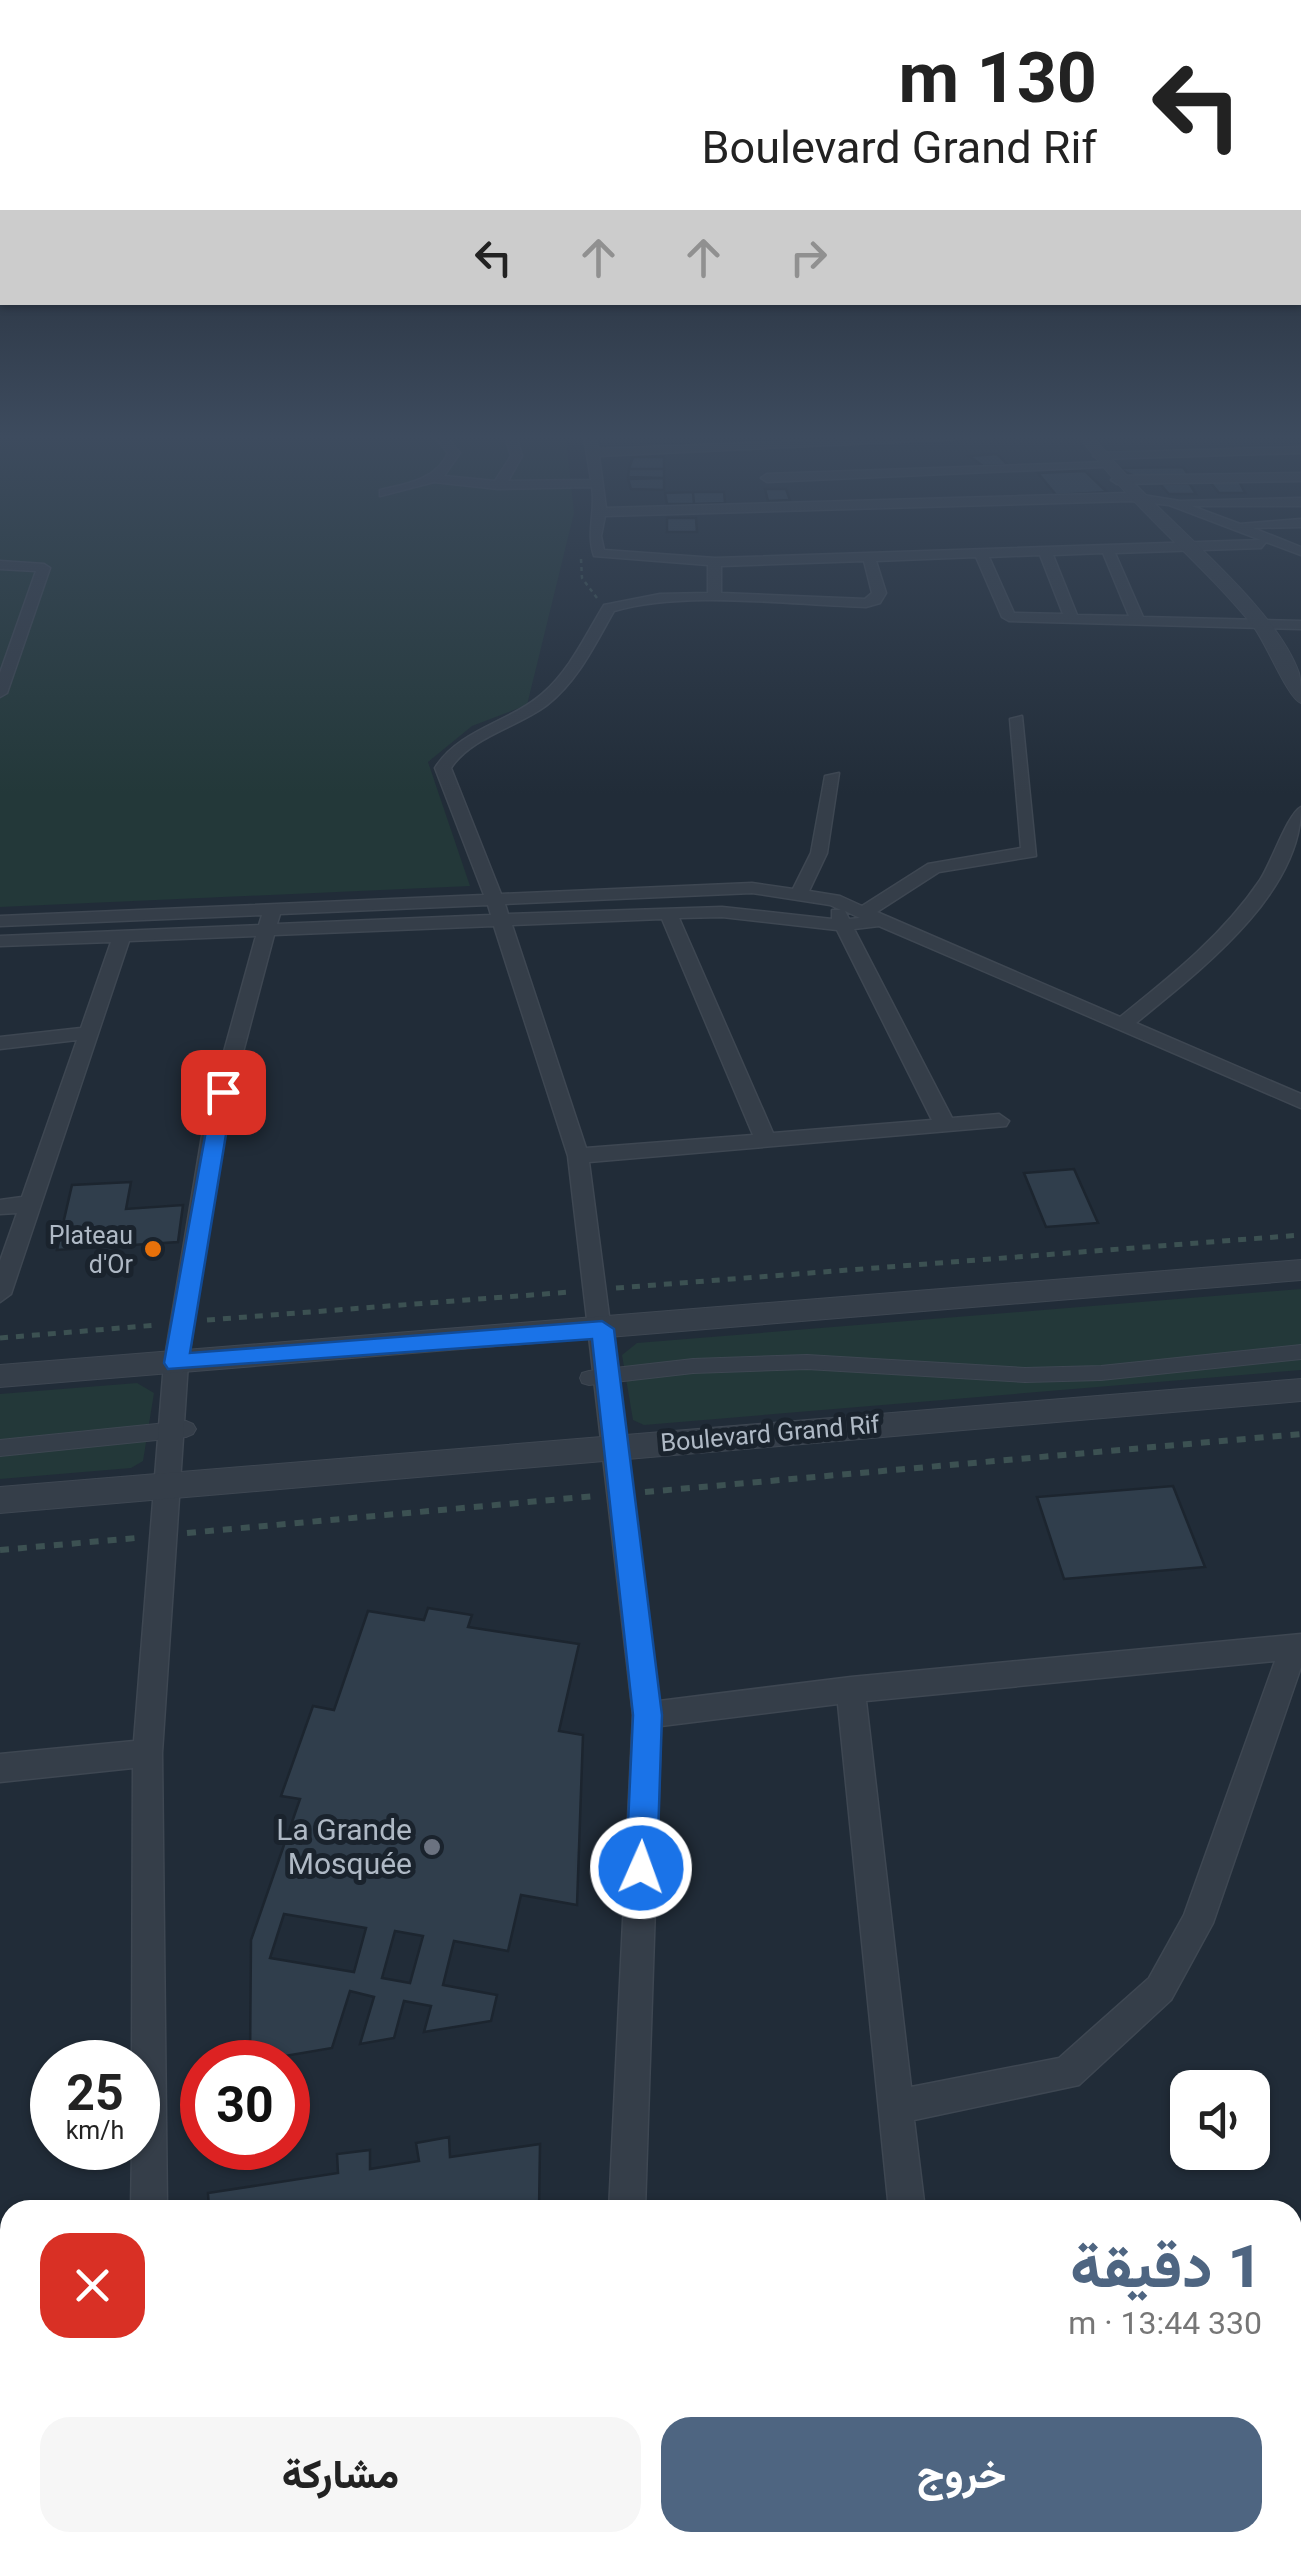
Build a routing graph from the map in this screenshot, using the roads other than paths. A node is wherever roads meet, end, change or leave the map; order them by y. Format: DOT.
graph roads {
  1 [pos="604,555"];
  2 [pos="941,555"];
  3 [pos="982,555"];
  4 [pos="1047,555"];
  5 [pos="1109,555"];
  6 [pos="1195,555"];
  7 [pos="869,557"];
  8 [pos="715,562"];
  9 [pos="0,565"];
  10 [pos="714,600"];
  11 [pos="1072,619"];
  12 [pos="1138,621"];
  13 [pos="1260,624"];
  14 [pos="1301,625"];
  15 [pos="25,628"];
  16 [pos="0,629"];
  17 [pos="0,693"];
  18 [pos="1301,694"];
  19 [pos="1017,720"];
  20 [pos="833,776"];
  21 [pos="1301,812"];
  22 [pos="799,895"];
  23 [pos="834,900"];
  24 [pos="497,907"];
  25 [pos="668,913"];
  26 [pos="872,916"];
  27 [pos="271,918"];
  28 [pos="0,921"];
  29 [pos="842,924"];
  30 [pos="122,936"];
  31 [pos="0,942"];
  32 [pos="1123,1024"];
  33 [pos="89,1032"];
  34 [pos="0,1043"];
  35 [pos="1298,1099"];
  36 [pos="999,1121"];
  37 [pos="945,1125"];
  38 [pos="765,1138"];
  39 [pos="578,1156"];
  40 [pos="29,1204"];
  41 [pos="0,1206"];
  42 [pos="1301,1270"];
  43 [pos="0,1294"];
  44 [pos="602,1329"];
  45 [pos="1301,1352"];
  46 [pos="176,1363"];
  47 [pos="0,1376"];
  48 [pos="598,1377"];
  49 [pos="1301,1390"];
  50 [pos="178,1430"];
  51 [pos="615,1446"];
  52 [pos="0,1448"];
  53 [pos="166,1484"];
  54 [pos="0,1500"];
  55 [pos="1297,1646"];
  56 [pos="851,1690"];
  57 [pos="647,1715"];
  58 [pos="148,1753"];
  59 [pos="0,1768"];
  60 [pos="896,2107"];
  61 [pos="149,2200"];
  62 [pos="628,2200"];
  63 [pos="906,2200"];
  1 -- 8 [label="street"];
  2 -- 7 [label="street"];
  3 -- 11 [label="street"];
  4 -- 11 [label="street"];
  5 -- 12 [label="street"];
  6 -- 13 [label="street"];
  7 -- 8 [label="street"];
  7 -- 10 [label="street"];
  8 -- 10 [label="street"];
  9 -- 15 [label="street"];
  10 -- 24 [label="street"];
  11 -- 12 [label="street"];
  12 -- 13 [label="street"];
  13 -- 14 [label="street"];
  13 -- 18 [label="street"];
  15 -- 16 [label="street"];
  15 -- 17 [label="street"];
  19 -- 26 [label="street"];
  20 -- 22 [label="street"];
  21 -- 32 [label="street"];
  22 -- 23 [label="street"];
  22 -- 24 [label="street"];
  23 -- 26 [label="street"];
  23 -- 29 [label="street"];
  24 -- 25 [label="street"];
  24 -- 27 [label="street"];
  24 -- 39 [label="street"];
  25 -- 29 [label="street"];
  25 -- 38 [label="street"];
  26 -- 29 [label="street"];
  26 -- 32 [label="street"];
  27 -- 28 [label="street"];
  27 -- 30 [label="street"];
  27 -- 46 [label="street"];
  29 -- 37 [label="street"];
  30 -- 31 [label="street"];
  30 -- 33 [label="street"];
  32 -- 35 [label="street"];
  33 -- 34 [label="street"];
  33 -- 40 [label="street"];
  36 -- 37 [label="street"];
  37 -- 38 [label="street"];
  38 -- 39 [label="street"];
  39 -- 44 [label="street"];
  40 -- 41 [label="street"];
  40 -- 43 [label="street"];
  42 -- 44 [label="street"];
  44 -- 46 [label="street"];
  44 -- 48 [label="street"];
  45 -- 48 [label="street"];
  46 -- 47 [label="street"];
  46 -- 50 [label="street"];
  48 -- 51 [label="street"];
  49 -- 51 [label="street, Boulevard Grand Rif"];
  50 -- 52 [label="street"];
  50 -- 53 [label="street"];
  51 -- 53 [label="street, Boulevard Grand Rif"];
  51 -- 57 [label="street"];
  53 -- 54 [label="street, Boulevard Grand Rif"];
  53 -- 58 [label="street"];
  55 -- 56 [label="street"];
  55 -- 60 [label="street"];
  56 -- 57 [label="street"];
  56 -- 60 [label="street"];
  57 -- 62 [label="street"];
  58 -- 59 [label="street"];
  58 -- 61 [label="street"];
  60 -- 63 [label="street"];
}
